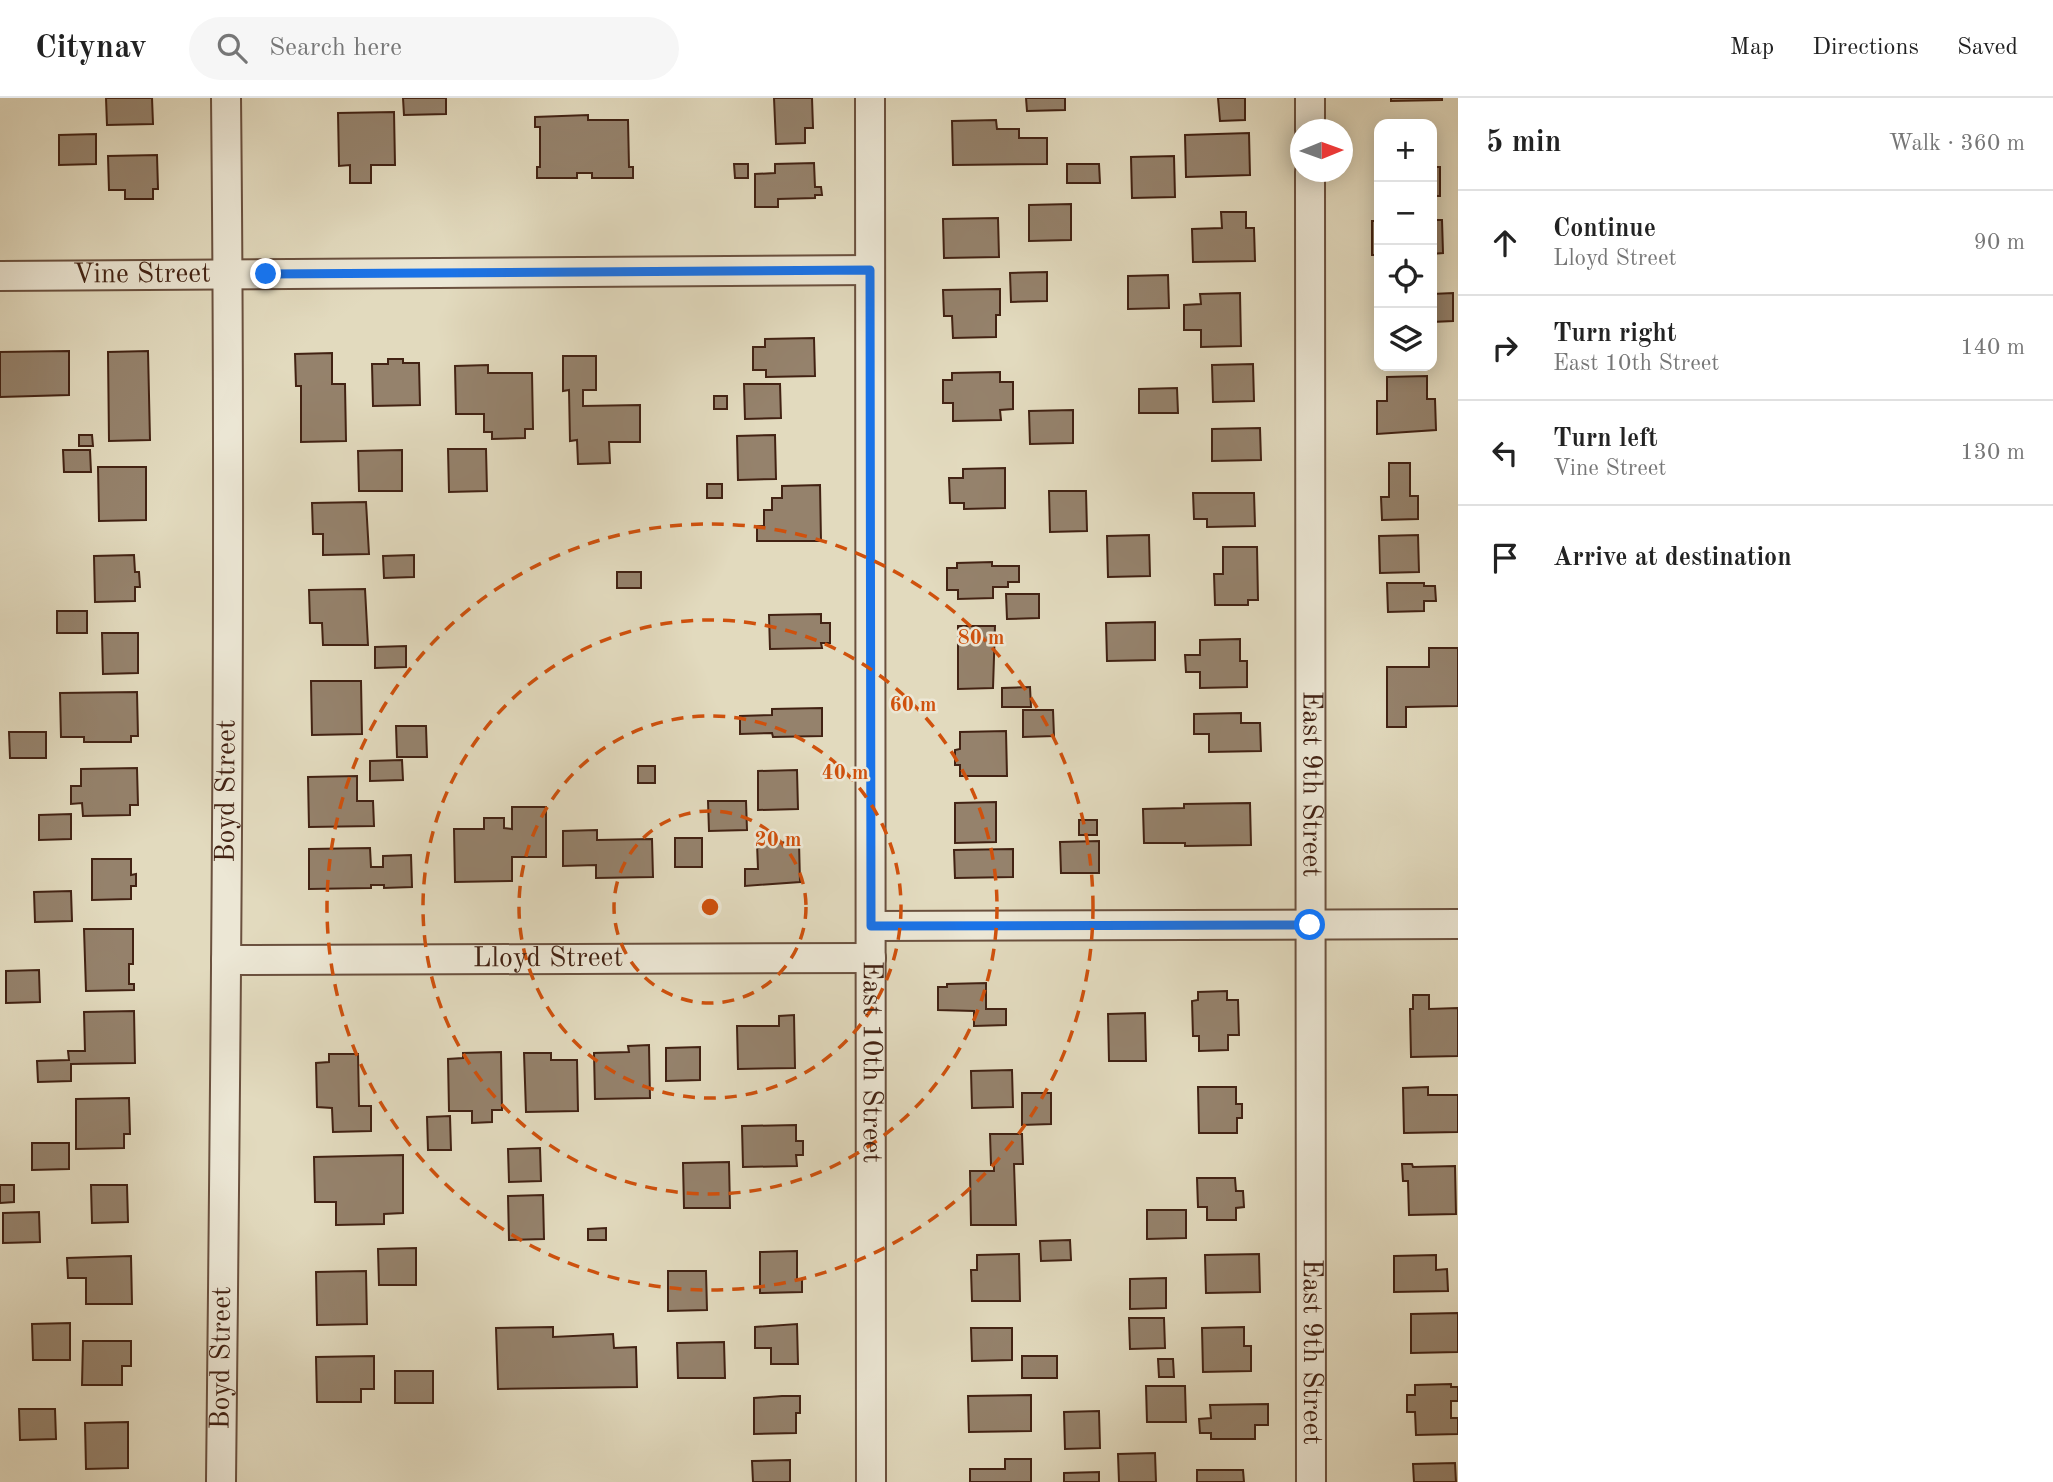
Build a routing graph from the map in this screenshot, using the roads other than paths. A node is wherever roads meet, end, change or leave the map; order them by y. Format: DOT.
graph roads {
  1 [pos="226,98"];
  2 [pos="870,98"];
  3 [pos="1310,98"];
  4 [pos="1310,119"];
  5 [pos="1310,182"];
  6 [pos="870,270"];
  7 [pos="228,274"];
  8 [pos="0,276"];
  9 [pos="1458,924"];
  10 [pos="1310,925"];
  11 [pos="871,926"];
  12 [pos="871,958"];
  13 [pos="226,960"];
  14 [pos="221,1482"];
  15 [pos="871,1482"];
  16 [pos="1311,1482"];
  1 -- 7 [label="street, Boyd Street"];
  2 -- 6 [label="street, East 10th Street"];
  3 -- 4 [label="street"];
  5 -- 10 [label="street, East 9th Street"];
  6 -- 7 [label="street, Vine Street"];
  6 -- 11 [label="street, East 10th Street"];
  7 -- 8 [label="street, Vine Street"];
  7 -- 13 [label="street, Boyd Street"];
  9 -- 10 [label="street"];
  10 -- 11 [label="street"];
  10 -- 16 [label="street, East 9th Street"];
  11 -- 12 [label="street, East 10th Street"];
  12 -- 13 [label="street, Lloyd Street"];
  12 -- 15 [label="street, East 10th Street"];
  13 -- 14 [label="street, Boyd Street"];
}
